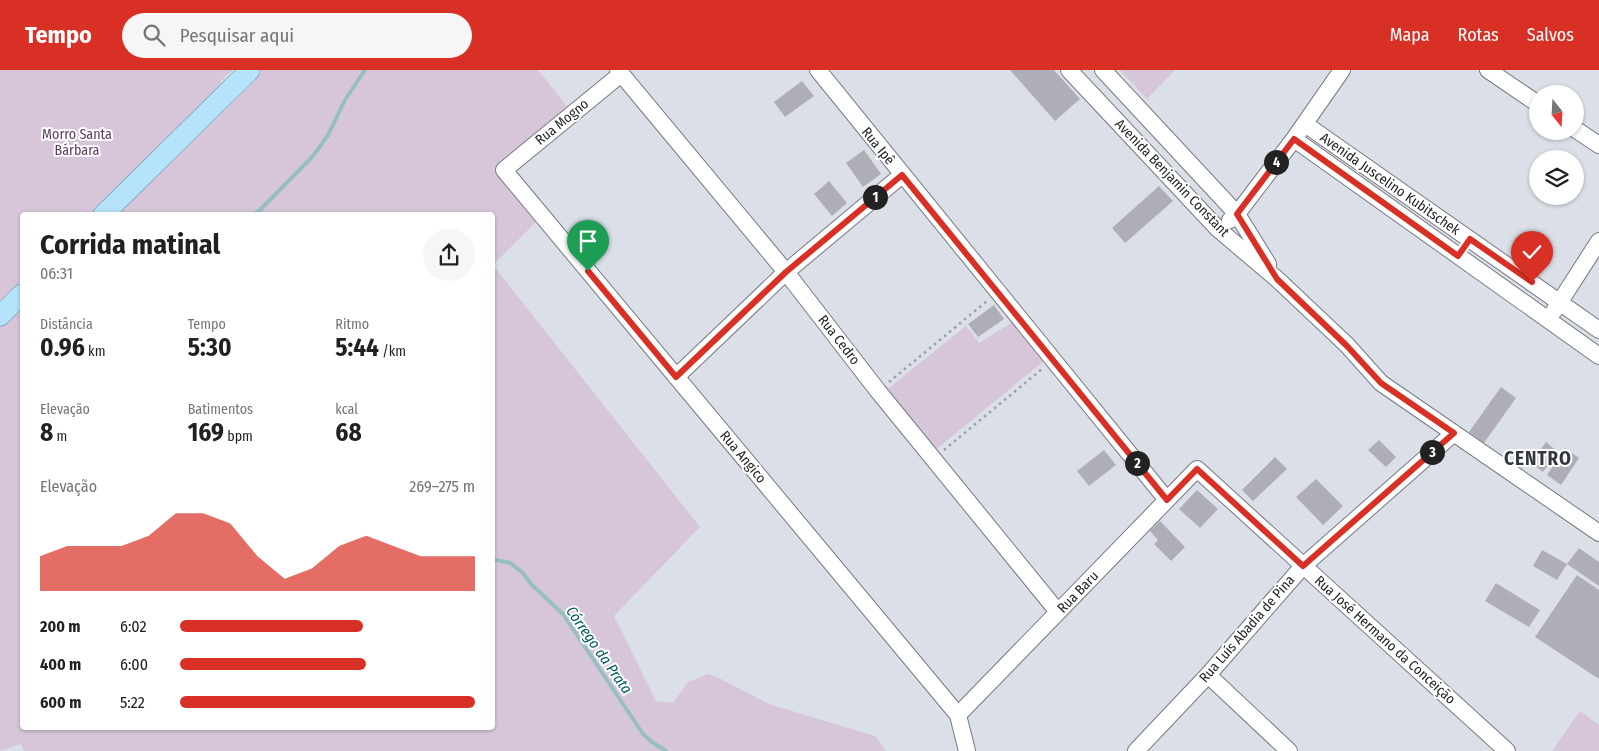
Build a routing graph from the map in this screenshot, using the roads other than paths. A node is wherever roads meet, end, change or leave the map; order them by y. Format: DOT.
graph roads {
  1 [pos="250,70"];
  2 [pos="818,70"];
  3 [pos="1069,70"];
  4 [pos="1103,70"];
  5 [pos="1342,70"];
  6 [pos="1488,70"];
  7 [pos="620,72"];
  8 [pos="1529,98"];
  9 [pos="1304,124"];
  10 [pos="1584,135"];
  11 [pos="1294,139"];
  12 [pos="1599,145"];
  13 [pos="504,170"];
  14 [pos="902,175"];
  15 [pos="106,212"];
  16 [pos="1237,214"];
  17 [pos="1218,228"];
  18 [pos="1470,239"];
  19 [pos="1599,242"];
  20 [pos="1458,256"];
  21 [pos="786,272"];
  22 [pos="1277,279"];
  23 [pos="20,296"];
  24 [pos="1560,302"];
  25 [pos="0,316"];
  26 [pos="1548,320"];
  27 [pos="1599,330"];
  28 [pos="1599,356"];
  29 [pos="676,377"];
  30 [pos="1454,433"];
  31 [pos="1197,469"];
  32 [pos="1167,500"];
  33 [pos="1599,533"];
  34 [pos="1303,566"];
  35 [pos="1058,612"];
  36 [pos="1208,676"];
  37 [pos="958,715"];
  38 [pos="967,751"];
  39 [pos="1136,751"];
  40 [pos="1289,751"];
  41 [pos="1507,751"];
  1 -- 15 [label="main road"];
  2 -- 14 [label="street, Rua Ipê"];
  3 -- 17 [label="street, Avenida Benjamin Constant"];
  4 -- 16 [label="street, Avenida Benjamin Constant"];
  5 -- 9 [label="street"];
  6 -- 8 [label="street"];
  7 -- 13 [label="street, Rua Mogno"];
  7 -- 21 [label="street, Rua Cedro"];
  9 -- 11 [label="street"];
  9 -- 18 [label="street, Avenida Juscelino Kubitschek"];
  10 -- 12 [label="street"];
  11 -- 16 [label="street"];
  11 -- 20 [label="street, Avenida Juscelino Kubitschek"];
  13 -- 29 [label="street, Rua Angico"];
  14 -- 21 [label="street"];
  14 -- 32 [label="street, Rua Ipê"];
  16 -- 17 [label="street"];
  16 -- 22 [label="street, Avenida Benjamin Constant"];
  17 -- 22 [label="street, Avenida Benjamin Constant"];
  18 -- 20 [label="street"];
  18 -- 24 [label="street, Avenida Juscelino Kubitschek"];
  19 -- 24 [label="street"];
  20 -- 26 [label="street, Avenida Juscelino Kubitschek"];
  21 -- 29 [label="street"];
  21 -- 35 [label="street, Rua Cedro"];
  22 -- 30 [label="street"];
  23 -- 25 [label="main road"];
  24 -- 26 [label="street"];
  24 -- 27 [label="street, Avenida Juscelino Kubitschek"];
  26 -- 28 [label="street, Avenida Juscelino Kubitschek"];
  29 -- 37 [label="street, Rua Angico"];
  30 -- 33 [label="street"];
  30 -- 34 [label="street, Rua Luís Abadia de Pina"];
  31 -- 32 [label="street, Rua Baru"];
  31 -- 34 [label="street, Rua José Hermano da Conceição"];
  32 -- 35 [label="street, Rua Baru"];
  34 -- 36 [label="street, Rua Luís Abadia de Pina"];
  34 -- 41 [label="street, Rua José Hermano da Conceição"];
  35 -- 37 [label="street, Rua Baru"];
  36 -- 39 [label="street, Rua Luís Abadia de Pina"];
  36 -- 40 [label="street"];
  37 -- 38 [label="street, Rua Angico"];
}
